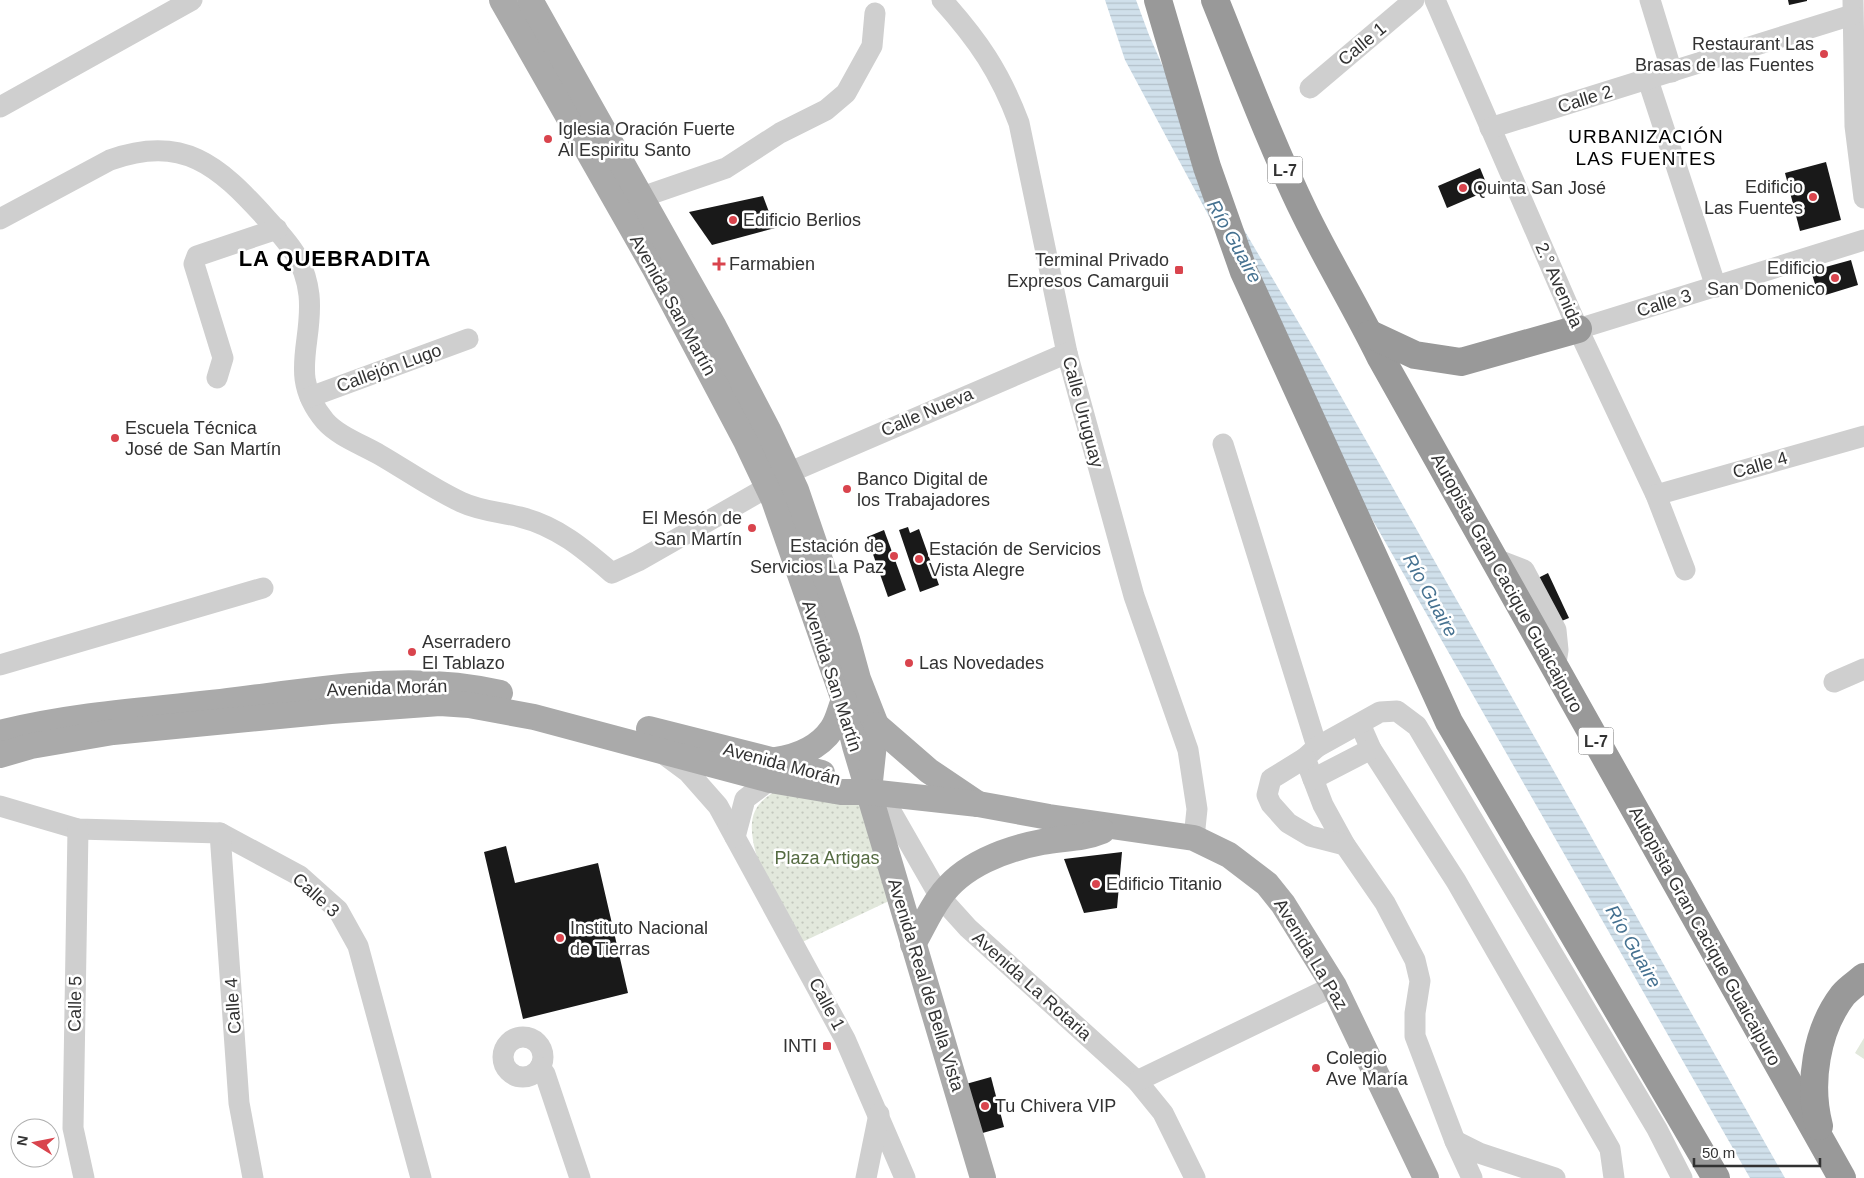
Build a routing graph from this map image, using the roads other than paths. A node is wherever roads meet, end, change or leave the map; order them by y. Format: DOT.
graph roads {
  1 [pos="192,0"];
  2 [pos="502,0"];
  3 [pos="530,0"];
  4 [pos="942,0"];
  5 [pos="1158,0"];
  6 [pos="1215,0"];
  7 [pos="1414,0"];
  8 [pos="1435,0"];
  9 [pos="1650,0"];
  10 [pos="1852,8"];
  11 [pos="875,13"];
  12 [pos="1672,72"];
  13 [pos="1648,80"];
  14 [pos="1310,88"];
  15 [pos="0,107"];
  16 [pos="1490,128"];
  17 [pos="642,197"];
  18 [pos="1864,198"];
  19 [pos="0,219"];
  20 [pos="277,230"];
  21 [pos="1864,240"];
  22 [pos="1716,287"];
  23 [pos="1578,329"];
  24 [pos="1370,334"];
  25 [pos="468,338"];
  26 [pos="1067,353"];
  27 [pos="217,378"];
  28 [pos="310,397"];
  29 [pos="1864,436"];
  30 [pos="1223,444"];
  31 [pos="778,480"];
  32 [pos="1656,495"];
  33 [pos="1685,570"];
  34 [pos="263,588"];
  35 [pos="0,665"];
  36 [pos="1864,669"];
  37 [pos="1834,682"];
  38 [pos="844,700"];
  39 [pos="1360,724"];
  40 [pos="876,725"];
  41 [pos="0,733"];
  42 [pos="1371,749"];
  43 [pos="658,750"];
  44 [pos="1311,752"];
  45 [pos="0,755"];
  46 [pos="772,770"];
  47 [pos="1313,779"];
  48 [pos="869,792"];
  49 [pos="978,804"];
  50 [pos="0,806"];
  51 [pos="1112,826"];
  52 [pos="78,829"];
  53 [pos="220,833"];
  54 [pos="735,837"];
  55 [pos="1194,838"];
  56 [pos="1344,845"];
  57 [pos="940,897"];
  58 [pos="913,944"];
  59 [pos="1864,977"];
  60 [pos="1334,986"];
  61 [pos="540,1067"];
  62 [pos="1137,1081"];
  63 [pos="879,1114"];
  64 [pos="1455,1141"];
  65 [pos="1824,1146"];
  66 [pos="84,1178"];
  67 [pos="253,1178"];
  68 [pos="421,1178"];
  69 [pos="580,1178"];
  70 [pos="866,1178"];
  71 [pos="906,1178"];
  72 [pos="983,1178"];
  73 [pos="1195,1178"];
  74 [pos="1426,1178"];
  75 [pos="1472,1178"];
  76 [pos="1555,1178"];
  77 [pos="1614,1178"];
  78 [pos="1682,1178"];
  79 [pos="1716,1178"];
  80 [pos="1842,1178"];
  1 -- 15 [label="street"];
  2 -- 31 [label="main road, Avenida San Martín"];
  3 -- 17 [label="main road, Avenida San Martín"];
  4 -- 26 [label="street, Calle Uruguay"];
  5 -- 79 [label="highway"];
  6 -- 24 [label="highway, Autopista Gran Cacique Guaicaipuro / L-7"];
  7 -- 14 [label="street, Calle 1"];
  8 -- 16 [label="street, 2.° Avenida"];
  9 -- 12 [label="street"];
  10 -- 12 [label="street, Calle 2"];
  10 -- 18 [label="street"];
  11 -- 17 [label="street"];
  12 -- 13 [label="street, Calle 2"];
  13 -- 16 [label="street, Calle 2"];
  13 -- 22 [label="street"];
  16 -- 23 [label="street, 2.° Avenida"];
  17 -- 31 [label="main road, Avenida San Martín"];
  19 -- 20 [label="street"];
  20 -- 27 [label="street"];
  20 -- 28 [label="street"];
  21 -- 22 [label="street, Calle 3"];
  22 -- 23 [label="street, Calle 3"];
  23 -- 24 [label="highway"];
  23 -- 32 [label="street, 2.° Avenida"];
  24 -- 65 [label="highway, Autopista Gran Cacique Guaicaipuro / L-7"];
  25 -- 28 [label="street, Callejón Lugo"];
  26 -- 31 [label="street, Calle Nueva"];
  26 -- 55 [label="street, Calle Uruguay"];
  28 -- 31 [label="street, Calle Nueva"];
  29 -- 32 [label="street, Calle 4"];
  30 -- 44 [label="street"];
  31 -- 38 [label="main road, Avenida San Martín"];
  31 -- 40 [label="main road, Avenida San Martín"];
  32 -- 33 [label="street, 2.° Avenida"];
  34 -- 35 [label="street"];
  36 -- 37 [label="street"];
  38 -- 46 [label="main road"];
  38 -- 48 [label="main road, Avenida San Martín"];
  39 -- 42 [label="street"];
  39 -- 44 [label="street"];
  39 -- 78 [label="street"];
  40 -- 48 [label="main road, Avenida San Martín"];
  40 -- 49 [label="main road"];
  41 -- 46 [label="main road, Avenida Morán"];
  42 -- 47 [label="street"];
  42 -- 77 [label="street"];
  43 -- 45 [label="main road, Avenida Morán"];
  43 -- 46 [label="main road, Avenida Morán"];
  43 -- 54 [label="street, Calle 1"];
  44 -- 47 [label="street"];
  44 -- 56 [label="street"];
  46 -- 48 [label="main road, Avenida Morán"];
  46 -- 54 [label="street"];
  47 -- 56 [label="street"];
  48 -- 49 [label="main road, Avenida La Paz"];
  48 -- 57 [label="street, Avenida La Rotaria"];
  48 -- 58 [label="main road, Avenida Real de Bella Vista"];
  49 -- 51 [label="main road, Avenida La Paz"];
  50 -- 52 [label="street, Calle 3"];
  51 -- 55 [label="main road, Avenida La Paz"];
  51 -- 57 [label="main road"];
  52 -- 53 [label="street, Calle 3"];
  52 -- 66 [label="street, Calle 5"];
  53 -- 67 [label="street, Calle 4"];
  53 -- 68 [label="street, Calle 3"];
  54 -- 63 [label="street, Calle 1"];
  55 -- 60 [label="main road, Avenida La Paz"];
  56 -- 64 [label="street"];
  57 -- 58 [label="main road"];
  57 -- 62 [label="street, Avenida La Rotaria"];
  58 -- 72 [label="main road, Avenida Real de Bella Vista"];
  59 -- 65 [label="highway"];
  60 -- 62 [label="street"];
  60 -- 74 [label="main road, Avenida La Paz"];
  61 -- 69 [label="street"];
  62 -- 73 [label="street, Avenida La Rotaria"];
  63 -- 70 [label="street"];
  63 -- 71 [label="street, Calle 1"];
  64 -- 75 [label="street"];
  64 -- 76 [label="street"];
  65 -- 80 [label="highway, Autopista Gran Cacique Guaicaipuro / L-7"];
}
